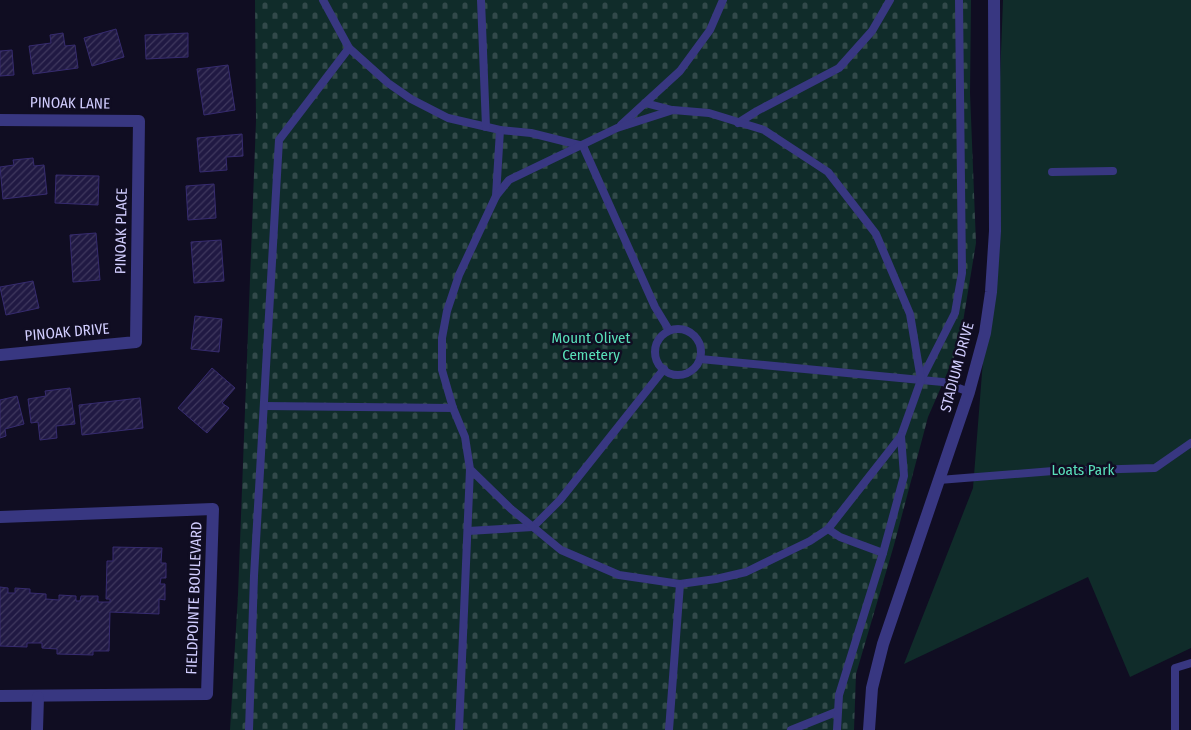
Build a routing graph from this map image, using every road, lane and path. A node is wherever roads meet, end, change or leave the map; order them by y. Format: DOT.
graph roads {
  1 [pos="323,0"];
  2 [pos="482,0"];
  3 [pos="723,0"];
  4 [pos="890,0"];
  5 [pos="959,0"];
  6 [pos="994,0"];
  7 [pos="349,48"];
  8 [pos="645,103"];
  9 [pos="673,110"];
  10 [pos="0,120"];
  11 [pos="139,121"];
  12 [pos="738,123"];
  13 [pos="486,127"];
  14 [pos="617,128"];
  15 [pos="500,130"];
  16 [pos="583,146"];
  17 [pos="1113,171"];
  18 [pos="1052,172"];
  19 [pos="496,196"];
  20 [pos="666,332"];
  21 [pos="136,342"];
  22 [pos="0,355"];
  23 [pos="700,359"];
  24 [pos="664,370"];
  25 [pos="921,380"];
  26 [pos="969,392"];
  27 [pos="264,406"];
  28 [pos="453,408"];
  29 [pos="901,436"];
  30 [pos="1191,443"];
  31 [pos="470,470"];
  32 [pos="939,480"];
  33 [pos="0,517"];
  34 [pos="533,527"];
  35 [pos="828,529"];
  36 [pos="468,531"];
  37 [pos="883,553"];
  38 [pos="680,584"];
  39 [pos="1191,663"];
  40 [pos="0,696"];
  41 [pos="38,696"];
  42 [pos="836,712"];
  43 [pos="37,730"];
  44 [pos="248,730"];
  45 [pos="459,730"];
  46 [pos="669,730"];
  47 [pos="791,730"];
  48 [pos="837,730"];
  49 [pos="869,730"];
  50 [pos="1175,730"];
  1 -- 7 [label="lane"];
  2 -- 13 [label="lane"];
  3 -- 8 [label="lane"];
  4 -- 12 [label="lane"];
  5 -- 25 [label="lane"];
  6 -- 26 [label="street, STADIUM DRIVE"];
  7 -- 13 [label="lane"];
  7 -- 27 [label="lane"];
  8 -- 9 [label="lane"];
  8 -- 14 [label="lane"];
  9 -- 12 [label="lane"];
  9 -- 14 [label="lane"];
  10 -- 11 [label="street, PINOAK LANE"];
  11 -- 21 [label="street, PINOAK PLACE"];
  12 -- 25 [label="lane"];
  13 -- 15 [label="lane"];
  14 -- 16 [label="lane"];
  15 -- 16 [label="lane"];
  15 -- 19 [label="lane"];
  16 -- 19 [label="lane"];
  16 -- 20 [label="lane"];
  17 -- 18 [label="lane"];
  19 -- 28 [label="lane"];
  20 -- 23 [label="lane"];
  20 -- 24 [label="lane"];
  21 -- 22 [label="street, PINOAK DRIVE"];
  23 -- 24 [label="lane"];
  23 -- 25 [label="lane"];
  24 -- 34 [label="lane"];
  25 -- 26 [label="lane"];
  25 -- 29 [label="lane"];
  26 -- 32 [label="street, STADIUM DRIVE"];
  27 -- 28 [label="lane"];
  27 -- 44 [label="lane"];
  28 -- 31 [label="lane"];
  29 -- 35 [label="lane"];
  29 -- 37 [label="lane"];
  30 -- 32 [label="lane"];
  31 -- 34 [label="lane"];
  31 -- 36 [label="lane"];
  32 -- 49 [label="street, STADIUM DRIVE"];
  33 -- 41 [label="street, FIELDPOINTE BOULEVARD"];
  34 -- 36 [label="lane"];
  34 -- 38 [label="lane"];
  35 -- 37 [label="lane"];
  35 -- 38 [label="lane"];
  36 -- 45 [label="lane"];
  37 -- 42 [label="lane"];
  38 -- 46 [label="lane"];
  39 -- 50 [label="lane"];
  40 -- 41 [label="street, FIELDPOINTE BOULEVARD"];
  41 -- 43 [label="street"];
  42 -- 47 [label="lane"];
  42 -- 48 [label="lane"];
}
